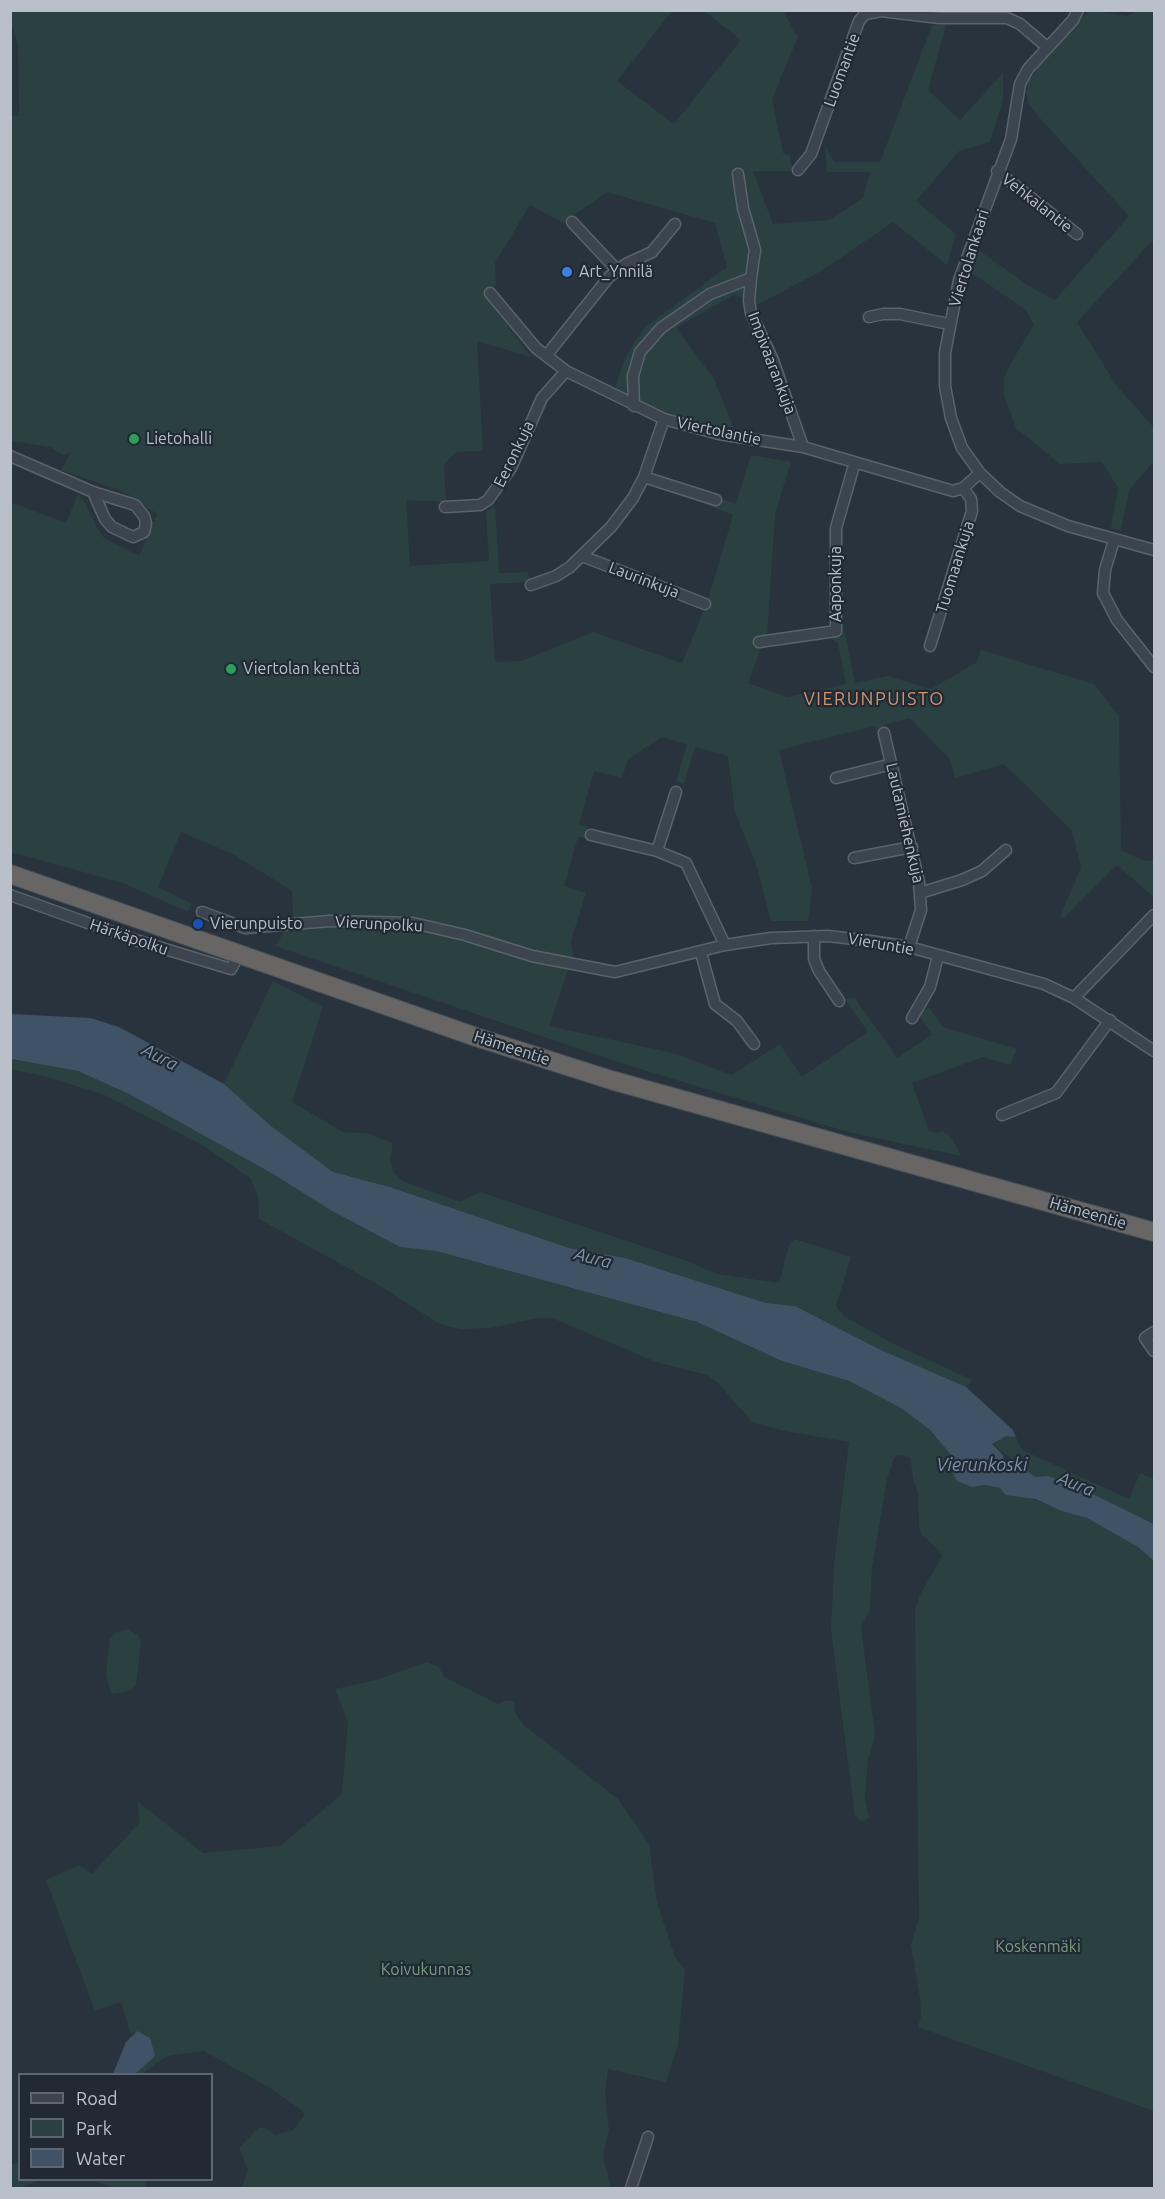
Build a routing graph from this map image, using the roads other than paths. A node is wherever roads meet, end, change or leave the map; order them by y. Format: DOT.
graph roads {
  1 [pos="1078,10"];
  2 [pos="1047,47"];
  3 [pos="798,170"];
  4 [pos="998,171"];
  5 [pos="738,174"];
  6 [pos="572,222"];
  7 [pos="675,224"];
  8 [pos="1077,234"];
  9 [pos="616,270"];
  10 [pos="751,278"];
  11 [pos="490,293"];
  12 [pos="869,317"];
  13 [pos="949,324"];
  14 [pos="546,356"];
  15 [pos="566,371"];
  16 [pos="634,406"];
  17 [pos="664,419"];
  18 [pos="804,447"];
  19 [pos="10,456"];
  20 [pos="855,462"];
  21 [pos="980,473"];
  22 [pos="644,477"];
  23 [pos="963,488"];
  24 [pos="93,492"];
  25 [pos="716,500"];
  26 [pos="445,507"];
  27 [pos="1114,540"];
  28 [pos="1155,550"];
  29 [pos="582,556"];
  30 [pos="531,585"];
  31 [pos="705,604"];
  32 [pos="759,642"];
  33 [pos="930,646"];
  34 [pos="1155,667"];
  35 [pos="884,733"];
  36 [pos="892,764"];
  37 [pos="836,778"];
  38 [pos="676,792"];
  39 [pos="591,835"];
  40 [pos="912,847"];
  41 [pos="1006,850"];
  42 [pos="657,851"];
  43 [pos="855,858"];
  44 [pos="10,874"];
  45 [pos="920,893"];
  46 [pos="10,895"];
  47 [pos="202,912"];
  48 [pos="1155,915"];
  49 [pos="814,936"];
  50 [pos="726,945"];
  51 [pos="909,947"];
  52 [pos="240,953"];
  53 [pos="701,953"];
  54 [pos="938,956"];
  55 [pos="590,966"];
  56 [pos="1074,998"];
  57 [pos="839,1001"];
  58 [pos="912,1018"];
  59 [pos="1110,1020"];
  60 [pos="754,1044"];
  61 [pos="1155,1050"];
  62 [pos="1002,1115"];
  63 [pos="1022,1193"];
  64 [pos="1155,1222"];
  65 [pos="1155,1232"];
  66 [pos="1155,1332"];
  67 [pos="1155,1351"];
  68 [pos="648,2137"];
  69 [pos="631,2188"];
  1 -- 2 [label="street, Viertolankaari"];
  2 -- 3 [label="street, Luomantie"];
  2 -- 4 [label="street, Viertolankaari"];
  4 -- 8 [label="street, Vehkalantie"];
  4 -- 13 [label="street, Viertolankaari"];
  5 -- 10 [label="street, Impivaarankuja"];
  6 -- 9 [label="street"];
  7 -- 9 [label="street"];
  9 -- 14 [label="street"];
  10 -- 16 [label="street"];
  10 -- 18 [label="street, Impivaarankuja"];
  11 -- 14 [label="street, Viertolantie"];
  12 -- 13 [label="street"];
  13 -- 21 [label="street, Viertolankaari"];
  14 -- 15 [label="street, Viertolantie"];
  15 -- 16 [label="street, Viertolantie"];
  15 -- 26 [label="street, Eeronkuja"];
  16 -- 17 [label="street, Viertolantie"];
  17 -- 18 [label="street, Viertolantie"];
  17 -- 22 [label="street"];
  18 -- 20 [label="street, Viertolantie"];
  19 -- 24 [label="street"];
  20 -- 23 [label="street, Viertolantie"];
  20 -- 32 [label="street, Aaponkuja"];
  21 -- 23 [label="street"];
  21 -- 27 [label="street, Viertolankaari"];
  22 -- 25 [label="street"];
  22 -- 29 [label="street"];
  23 -- 33 [label="street, Tuomaankuja"];
  24 -- 24 [label="street"];
  27 -- 28 [label="street, Viertolankaari"];
  27 -- 34 [label="street"];
  29 -- 30 [label="street"];
  29 -- 31 [label="street, Laurinkuja"];
  35 -- 36 [label="street, Lautamiehenkuja"];
  36 -- 37 [label="street"];
  36 -- 40 [label="street, Lautamiehenkuja"];
  38 -- 42 [label="street"];
  39 -- 42 [label="street"];
  40 -- 43 [label="street"];
  40 -- 45 [label="street, Lautamiehenkuja"];
  41 -- 45 [label="street"];
  42 -- 50 [label="street"];
  44 -- 52 [label="highway, Hämeentie"];
  45 -- 51 [label="street, Lautamiehenkuja"];
  46 -- 52 [label="street, Härkäpolku"];
  47 -- 55 [label="street, Vierunpolku"];
  48 -- 56 [label="street"];
  49 -- 50 [label="street, Vieruntie"];
  49 -- 51 [label="street, Vieruntie"];
  49 -- 57 [label="street"];
  50 -- 53 [label="street, Vieruntie"];
  51 -- 54 [label="street, Vieruntie"];
  52 -- 63 [label="highway, Hämeentie"];
  53 -- 55 [label="street, Vieruntie"];
  53 -- 60 [label="street"];
  54 -- 56 [label="street, Vieruntie"];
  54 -- 58 [label="street"];
  56 -- 59 [label="street, Vieruntie"];
  59 -- 61 [label="street, Vieruntie"];
  59 -- 62 [label="street"];
  63 -- 64 [label="highway, Hämeentie"];
  63 -- 65 [label="highway, Hämeentie"];
  66 -- 67 [label="street"];
  68 -- 69 [label="street"];
}
